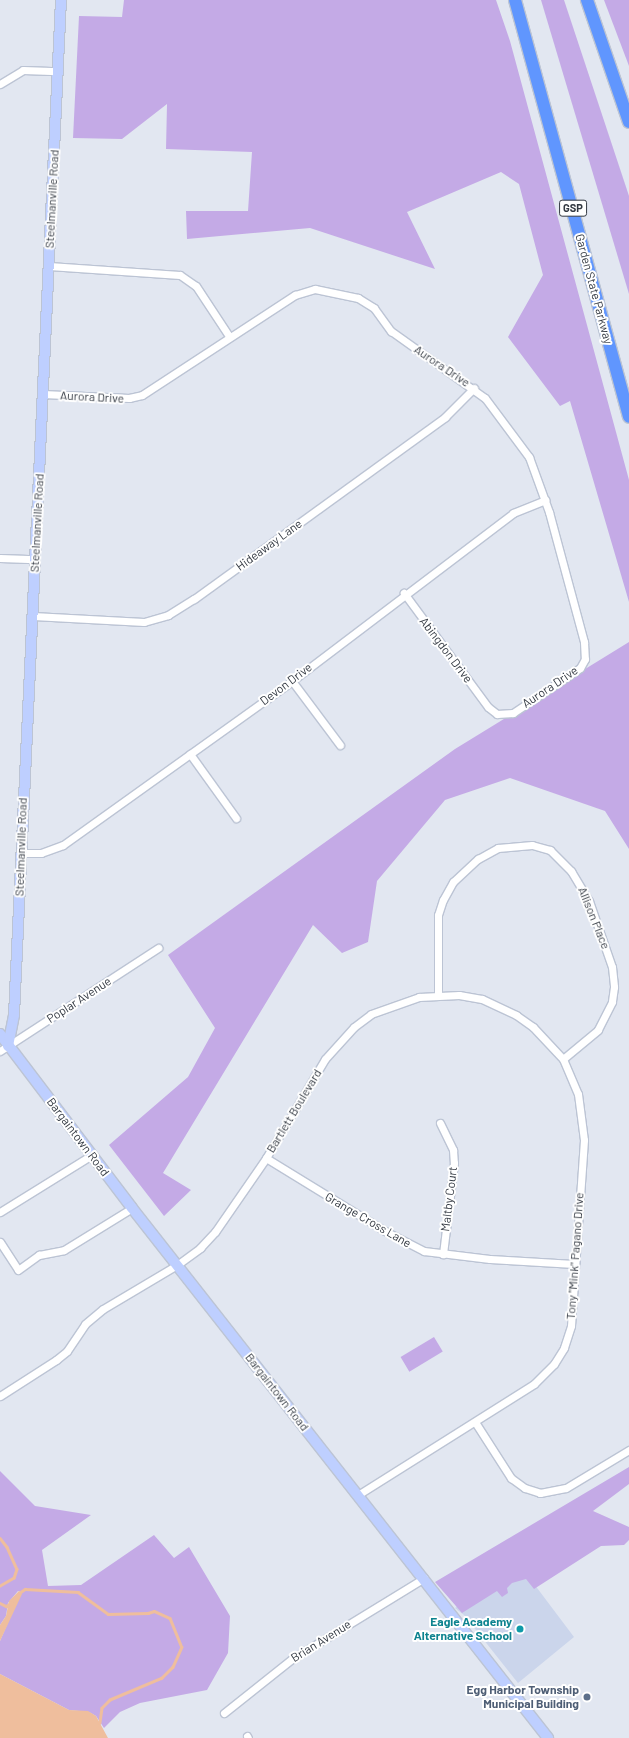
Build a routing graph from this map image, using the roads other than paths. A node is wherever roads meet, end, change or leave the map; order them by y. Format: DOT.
graph roads {
  1 [pos="61,0"];
  2 [pos="515,0"];
  3 [pos="587,0"];
  4 [pos="58,71"];
  5 [pos="0,84"];
  6 [pos="629,122"];
  7 [pos="49,266"];
  8 [pos="229,336"];
  9 [pos="474,388"];
  10 [pos="43,394"];
  11 [pos="629,417"];
  12 [pos="545,500"];
  13 [pos="0,558"];
  14 [pos="36,559"];
  15 [pos="404,593"];
  16 [pos="33,616"];
  17 [pos="292,680"];
  18 [pos="488,706"];
  19 [pos="340,745"];
  20 [pos="190,754"];
  21 [pos="236,818"];
  22 [pos="21,853"];
  23 [pos="158,948"];
  24 [pos="438,994"];
  25 [pos="0,1034"];
  26 [pos="4,1048"];
  27 [pos="563,1059"];
  28 [pos="440,1123"];
  29 [pos="92,1155"];
  30 [pos="266,1158"];
  31 [pos="132,1208"];
  32 [pos="0,1212"];
  33 [pos="0,1242"];
  34 [pos="443,1254"];
  35 [pos="574,1264"];
  36 [pos="177,1265"];
  37 [pos="0,1396"];
  38 [pos="475,1422"];
  39 [pos="629,1450"];
  40 [pos="358,1495"];
  41 [pos="424,1578"];
  42 [pos="224,1713"];
  43 [pos="548,1738"];
  1 -- 4 [label="main road, Steelmanville Road"];
  2 -- 11 [label="highway, Garden State Parkway / GSP"];
  3 -- 6 [label="highway"];
  4 -- 5 [label="street"];
  4 -- 7 [label="main road, Steelmanville Road"];
  7 -- 8 [label="street"];
  7 -- 10 [label="main road, Steelmanville Road"];
  8 -- 9 [label="street, Aurora Drive"];
  8 -- 10 [label="street, Aurora Drive"];
  9 -- 12 [label="street, Aurora Drive"];
  9 -- 16 [label="street, Hideaway Lane"];
  10 -- 14 [label="main road, Steelmanville Road"];
  12 -- 15 [label="street, Devon Drive"];
  12 -- 18 [label="street, Aurora Drive"];
  13 -- 14 [label="street"];
  14 -- 16 [label="main road, Steelmanville Road"];
  15 -- 17 [label="street, Devon Drive"];
  15 -- 18 [label="street, Abingdon Drive"];
  16 -- 22 [label="main road, Steelmanville Road"];
  17 -- 19 [label="street"];
  17 -- 20 [label="street, Devon Drive"];
  20 -- 21 [label="street"];
  20 -- 22 [label="street, Devon Drive"];
  22 -- 26 [label="main road, Steelmanville Road"];
  23 -- 26 [label="street, Poplar Avenue"];
  24 -- 27 [label="street, Tony \"Mink\" Pagano Drive"];
  24 -- 27 [label="street, Allison Place"];
  24 -- 30 [label="street, Bartlett Boulevard"];
  25 -- 26 [label="main road, Bargaintown Road"];
  26 -- 29 [label="main road, Bargaintown Road"];
  27 -- 35 [label="street, Tony \"Mink\" Pagano Drive"];
  28 -- 34 [label="street, Maltby Court"];
  29 -- 31 [label="main road, Bargaintown Road"];
  29 -- 32 [label="street"];
  30 -- 34 [label="street, Grange Cross Lane"];
  30 -- 36 [label="street, Bartlett Boulevard"];
  31 -- 33 [label="street"];
  31 -- 36 [label="main road, Bargaintown Road"];
  34 -- 35 [label="street, Grange Cross Lane"];
  35 -- 38 [label="street, Tony \"Mink\" Pagano Drive"];
  36 -- 37 [label="street, Bartlett Boulevard"];
  36 -- 40 [label="main road, Bargaintown Road"];
  38 -- 39 [label="street"];
  38 -- 40 [label="street, Tony \"Mink\" Pagano Drive"];
  40 -- 41 [label="main road, Bargaintown Road"];
  41 -- 42 [label="street, Brian Avenue"];
  41 -- 43 [label="main road, Bargaintown Road"];
}
